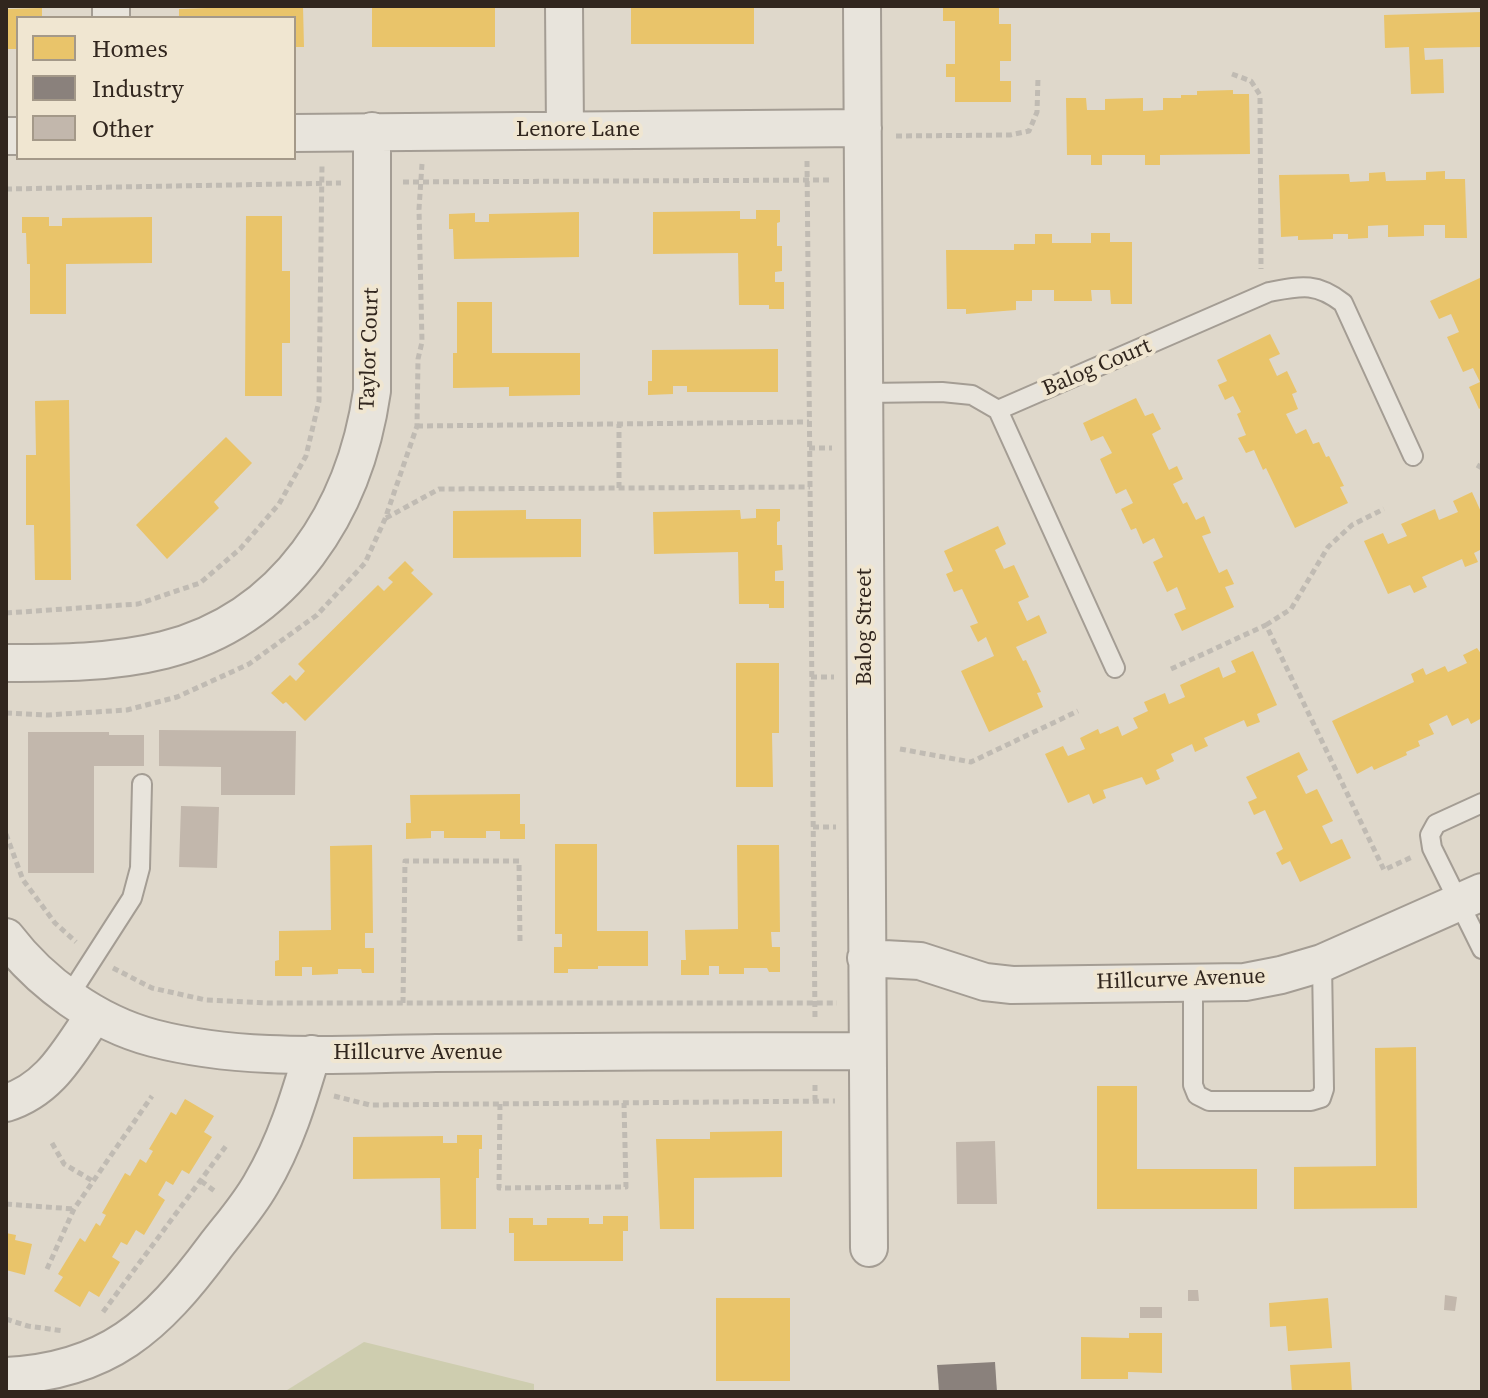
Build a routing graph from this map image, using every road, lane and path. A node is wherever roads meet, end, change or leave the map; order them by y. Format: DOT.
graph roads {
  1 [pos="564,6"];
  2 [pos="862,6"];
  3 [pos="1232,74"];
  4 [pos="1038,78"];
  5 [pos="807,128"];
  6 [pos="565,130"];
  7 [pos="372,131"];
  8 [pos="308,132"];
  9 [pos="863,143"];
  10 [pos="807,180"];
  11 [pos="372,182"];
  12 [pos="321,183"];
  13 [pos="6,189"];
  14 [pos="1261,270"];
  15 [pos="865,393"];
  16 [pos="998,410"];
  17 [pos="809,422"];
  18 [pos="619,424"];
  19 [pos="417,426"];
  20 [pos="1413,456"];
  21 [pos="810,487"];
  22 [pos="619,488"];
  23 [pos="1384,509"];
  24 [pos="385,519"];
  25 [pos="6,613"];
  26 [pos="1266,625"];
  27 [pos="6,663"];
  28 [pos="1115,668"];
  29 [pos="1171,669"];
  30 [pos="1078,711"];
  31 [pos="866,742"];
  32 [pos="142,784"];
  33 [pos="1482,803"];
  34 [pos="6,834"];
  35 [pos="1432,848"];
  36 [pos="1470,897"];
  37 [pos="6,937"];
  38 [pos="520,941"];
  39 [pos="1482,949"];
  40 [pos="866,958"];
  41 [pos="94,959"];
  42 [pos="1322,963"];
  43 [pos="1193,983"];
  44 [pos="403,1003"];
  45 [pos="814,1003"];
  46 [pos="867,1003"];
  47 [pos="82,1005"];
  48 [pos="815,1051"];
  49 [pos="867,1051"];
  50 [pos="307,1071"];
  51 [pos="152,1096"];
  52 [pos="815,1101"];
  53 [pos="867,1101"];
  54 [pos="6,1103"];
  55 [pos="624,1103"];
  56 [pos="500,1104"];
  57 [pos="52,1143"];
  58 [pos="226,1146"];
  59 [pos="93,1181"];
  60 [pos="6,1204"];
  61 [pos="74,1209"];
  62 [pos="869,1248"];
  63 [pos="47,1269"];
  64 [pos="102,1313"];
  65 [pos="6,1319"];
  66 [pos="78,1328"];
  67 [pos="6,1376"];
  1 -- 6 [label="street"];
  2 -- 9 [label="street, Balog Street"];
  3 -- 14 [label="path"];
  4 -- 9 [label="path"];
  5 -- 6 [label="street, Lenore Lane"];
  5 -- 9 [label="street, Lenore Lane"];
  5 -- 10 [label="path"];
  6 -- 7 [label="street, Lenore Lane"];
  7 -- 8 [label="street, Lenore Lane"];
  7 -- 11 [label="street, Taylor Court"];
  8 -- 12 [label="path"];
  9 -- 10 [label="path"];
  9 -- 15 [label="street, Balog Street"];
  10 -- 11 [label="path"];
  10 -- 17 [label="path"];
  11 -- 12 [label="path"];
  11 -- 27 [label="street, Taylor Court"];
  12 -- 13 [label="path"];
  12 -- 25 [label="path"];
  15 -- 16 [label="lane"];
  15 -- 31 [label="street, Balog Street"];
  16 -- 20 [label="lane, Balog Court"];
  16 -- 28 [label="lane"];
  17 -- 18 [label="path"];
  17 -- 21 [label="path"];
  18 -- 19 [label="path"];
  18 -- 22 [label="path"];
  21 -- 22 [label="path"];
  21 -- 45 [label="path"];
  22 -- 24 [label="path"];
  23 -- 26 [label="path"];
  26 -- 29 [label="path"];
  26 -- 35 [label="path"];
  30 -- 31 [label="path"];
  31 -- 40 [label="street, Balog Street"];
  32 -- 41 [label="lane"];
  33 -- 35 [label="lane"];
  34 -- 41 [label="path"];
  35 -- 36 [label="lane"];
  36 -- 39 [label="lane"];
  36 -- 42 [label="street, Hillcurve Avenue"];
  37 -- 47 [label="street, Hillcurve Avenue"];
  38 -- 44 [label="path"];
  40 -- 43 [label="street, Hillcurve Avenue"];
  40 -- 46 [label="street, Balog Street"];
  41 -- 44 [label="path"];
  41 -- 47 [label="lane"];
  42 -- 43 [label="street, Hillcurve Avenue"];
  42 -- 43 [label="lane"];
  44 -- 45 [label="path"];
  45 -- 46 [label="path"];
  45 -- 48 [label="path"];
  46 -- 49 [label="street, Balog Street"];
  47 -- 50 [label="street, Hillcurve Avenue"];
  47 -- 54 [label="street"];
  48 -- 49 [label="street, Hillcurve Avenue"];
  48 -- 50 [label="street, Hillcurve Avenue"];
  48 -- 52 [label="path"];
  49 -- 53 [label="street, Balog Street"];
  50 -- 56 [label="path"];
  50 -- 67 [label="street"];
  51 -- 59 [label="path"];
  52 -- 53 [label="path"];
  52 -- 55 [label="path"];
  53 -- 62 [label="street, Balog Street"];
  55 -- 56 [label="path"];
  55 -- 56 [label="path"];
  57 -- 59 [label="path"];
  58 -- 64 [label="path"];
  59 -- 61 [label="path"];
  60 -- 61 [label="path"];
  61 -- 63 [label="path"];
  65 -- 66 [label="path"];
}
